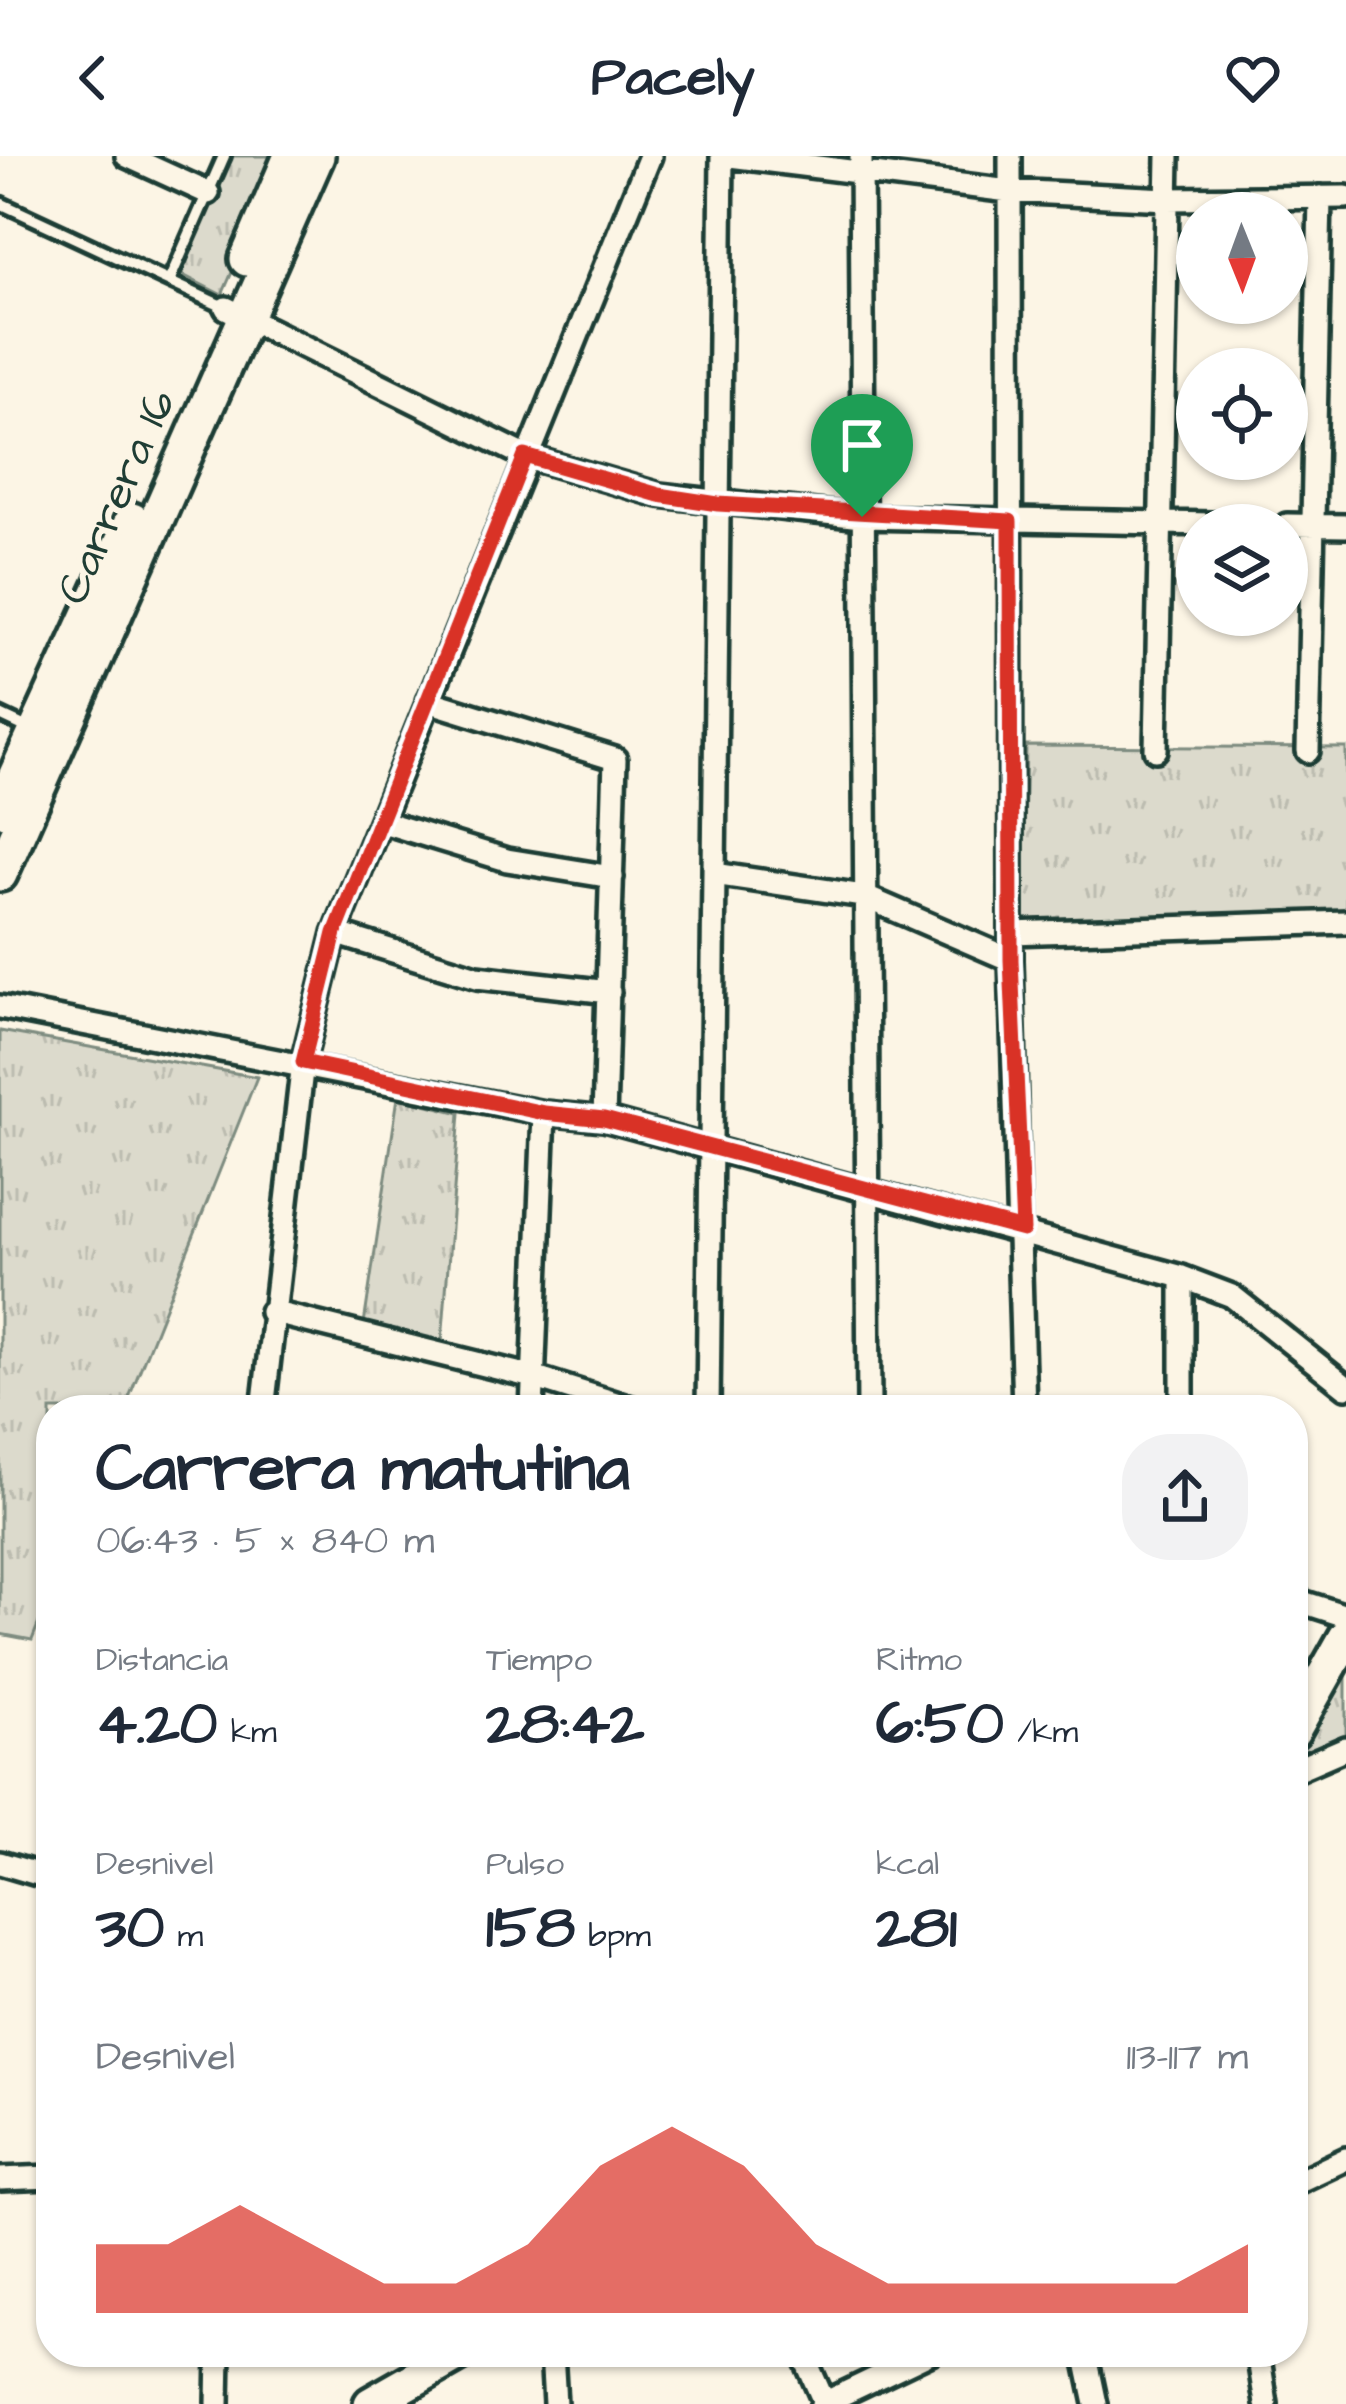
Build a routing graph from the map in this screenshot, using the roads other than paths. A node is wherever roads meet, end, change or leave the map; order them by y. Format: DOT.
graph roads {
  1 [pos="127,156"];
  2 [pos="224,156"];
  3 [pos="291,156"];
  4 [pos="317,156"];
  5 [pos="650,156"];
  6 [pos="726,156"];
  7 [pos="1010,156"];
  8 [pos="1168,156"];
  9 [pos="861,166"];
  10 [pos="1009,191"];
  11 [pos="208,193"];
  12 [pos="1320,196"];
  13 [pos="1346,197"];
  14 [pos="1167,199"];
  15 [pos="0,202"];
  16 [pos="170,278"];
  17 [pos="236,313"];
  18 [pos="525,456"];
  19 [pos="718,504"];
  20 [pos="862,517"];
  21 [pos="1010,521"];
  22 [pos="1160,524"];
  23 [pos="1176,524"];
  24 [pos="1308,526"];
  25 [pos="1312,526"];
  26 [pos="1346,526"];
  27 [pos="428,701"];
  28 [pos="0,715"];
  29 [pos="47,737"];
  30 [pos="1156,750"];
  31 [pos="1308,752"];
  32 [pos="0,810"];
  33 [pos="383,822"];
  34 [pos="0,874"];
  35 [pos="714,874"];
  36 [pos="612,877"];
  37 [pos="863,896"];
  38 [pos="1346,922"];
  39 [pos="335,933"];
  40 [pos="1011,933"];
  41 [pos="1011,960"];
  42 [pos="609,992"];
  43 [pos="0,1007"];
  44 [pos="303,1062"];
  45 [pos="544,1113"];
  46 [pos="604,1119"];
  47 [pos="712,1148"];
  48 [pos="864,1186"];
  49 [pos="1023,1230"];
  50 [pos="1182,1277"];
  51 [pos="271,1312"];
  52 [pos="533,1377"];
  53 [pos="1346,1387"];
  54 [pos="264,1395"];
  55 [pos="532,1395"];
  56 [pos="590,1395"];
  57 [pos="708,1395"];
  58 [pos="868,1395"];
  59 [pos="1024,1395"];
  60 [pos="1182,1395"];
  61 [pos="1308,1604"];
  62 [pos="1346,1616"];
  63 [pos="1346,1637"];
  64 [pos="1308,1704"];
  65 [pos="1343,1757"];
  66 [pos="1308,1768"];
  67 [pos="0,1863"];
  68 [pos="36,1874"];
  69 [pos="1346,2159"];
  70 [pos="1308,2177"];
  71 [pos="36,2178"];
  72 [pos="0,2179"];
  73 [pos="219,2367"];
  74 [pos="436,2367"];
  75 [pos="553,2367"];
  76 [pos="808,2367"];
  77 [pos="901,2367"];
  78 [pos="1088,2367"];
  79 [pos="1260,2367"];
  80 [pos="218,2404"];
  81 [pos="371,2404"];
  82 [pos="555,2404"];
  83 [pos="824,2404"];
  84 [pos="1096,2404"];
  85 [pos="1266,2404"];
  1 -- 11 [label="street"];
  2 -- 11 [label="lane"];
  3 -- 17 [label="main road, Carrera 16"];
  4 -- 17 [label="main road, Carrera 16"];
  5 -- 18 [label="street"];
  6 -- 9 [label="street"];
  6 -- 19 [label="street"];
  7 -- 10 [label="street"];
  8 -- 14 [label="street"];
  9 -- 10 [label="street"];
  9 -- 20 [label="street"];
  10 -- 14 [label="street"];
  10 -- 21 [label="street"];
  11 -- 16 [label="lane"];
  12 -- 13 [label="street"];
  12 -- 14 [label="street"];
  12 -- 25 [label="street"];
  14 -- 22 [label="street"];
  15 -- 16 [label="lane"];
  16 -- 17 [label="lane"];
  17 -- 18 [label="street"];
  17 -- 29 [label="main road, Carrera 16"];
  18 -- 19 [label="street"];
  18 -- 27 [label="street"];
  19 -- 20 [label="street"];
  19 -- 35 [label="street"];
  20 -- 21 [label="street"];
  20 -- 37 [label="street"];
  21 -- 22 [label="street"];
  21 -- 40 [label="street"];
  22 -- 23 [label="street"];
  22 -- 30 [label="street"];
  24 -- 25 [label="street"];
  25 -- 26 [label="street"];
  25 -- 31 [label="street"];
  27 -- 33 [label="street"];
  27 -- 36 [label="street"];
  28 -- 29 [label="lane"];
  29 -- 32 [label="main road, Carrera 16"];
  29 -- 34 [label="main road, Carrera 16"];
  33 -- 36 [label="street"];
  33 -- 39 [label="street"];
  35 -- 37 [label="street"];
  35 -- 47 [label="street"];
  36 -- 42 [label="street"];
  37 -- 41 [label="street"];
  37 -- 48 [label="street"];
  38 -- 40 [label="street"];
  39 -- 42 [label="street"];
  39 -- 44 [label="street"];
  40 -- 41 [label="street"];
  41 -- 49 [label="street"];
  42 -- 46 [label="street"];
  43 -- 44 [label="street"];
  44 -- 45 [label="street"];
  44 -- 51 [label="street"];
  45 -- 46 [label="street"];
  45 -- 52 [label="street"];
  46 -- 47 [label="street"];
  47 -- 48 [label="street"];
  47 -- 57 [label="street"];
  48 -- 49 [label="street"];
  48 -- 58 [label="street"];
  49 -- 50 [label="street"];
  49 -- 59 [label="street"];
  50 -- 53 [label="street"];
  50 -- 60 [label="street"];
  51 -- 52 [label="street"];
  51 -- 54 [label="street"];
  52 -- 55 [label="street"];
  52 -- 56 [label="street"];
  61 -- 62 [label="street"];
  63 -- 64 [label="main road"];
  65 -- 66 [label="street"];
  67 -- 68 [label="street"];
  69 -- 70 [label="street"];
  71 -- 72 [label="street"];
  73 -- 80 [label="street"];
  74 -- 81 [label="main road"];
  75 -- 82 [label="street"];
  76 -- 83 [label="street"];
  77 -- 83 [label="street"];
  78 -- 84 [label="street"];
  79 -- 85 [label="street"];
}
